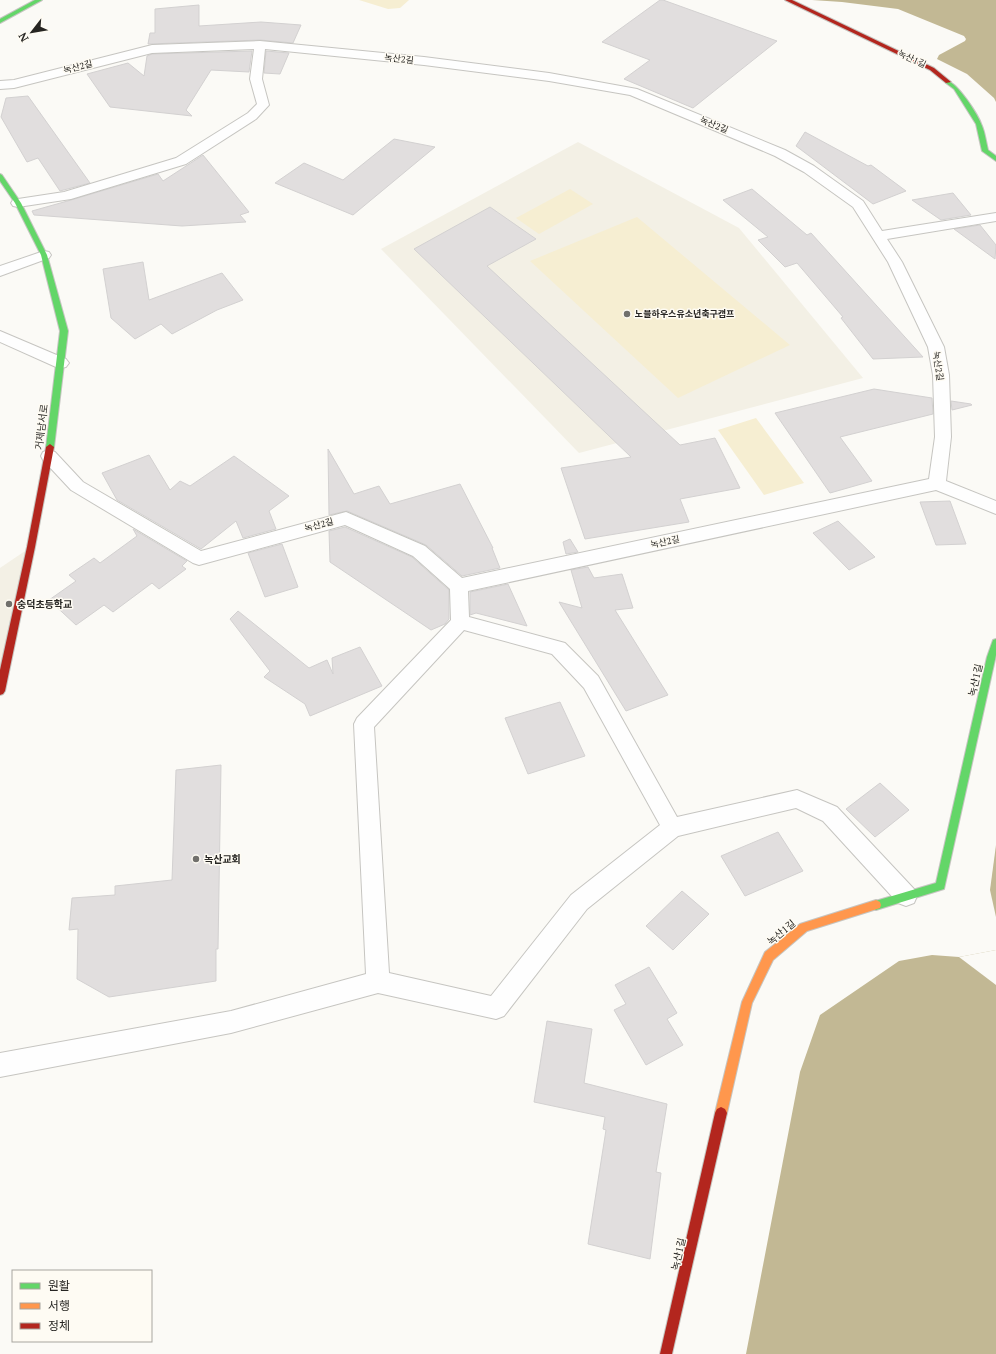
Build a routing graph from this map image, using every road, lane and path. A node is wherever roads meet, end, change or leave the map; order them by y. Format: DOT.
graph roads {
  1 [pos="38,0"];
  2 [pos="788,0"];
  3 [pos="0,21"];
  4 [pos="260,45"];
  5 [pos="0,85"];
  6 [pos="996,159"];
  7 [pos="0,176"];
  8 [pos="18,203"];
  9 [pos="996,217"];
  10 [pos="879,236"];
  11 [pos="44,255"];
  12 [pos="0,271"];
  13 [pos="0,336"];
  14 [pos="61,363"];
  15 [pos="48,456"];
  16 [pos="937,484"];
  17 [pos="996,508"];
  18 [pos="459,586"];
  19 [pos="460,622"];
  20 [pos="996,643"];
  21 [pos="0,691"];
  22 [pos="672,828"];
  23 [pos="906,896"];
  24 [pos="378,982"];
  25 [pos="0,1065"];
  26 [pos="666,1354"];
  1 -- 3 [label="street"];
  2 -- 6 [label="street, 녹산1길"];
  4 -- 5 [label="lane, 녹산2길"];
  4 -- 8 [label="lane"];
  4 -- 10 [label="lane, 녹산2길"];
  7 -- 8 [label="street, 거제남서로"];
  8 -- 11 [label="street, 거제남서로"];
  9 -- 10 [label="lane"];
  10 -- 16 [label="lane, 녹산2길"];
  11 -- 12 [label="lane"];
  11 -- 14 [label="street, 거제남서로"];
  13 -- 14 [label="lane"];
  14 -- 15 [label="street, 거제남서로"];
  15 -- 18 [label="lane, 녹산2길"];
  15 -- 21 [label="street, 거제남서로"];
  16 -- 17 [label="lane"];
  16 -- 18 [label="lane, 녹산2길"];
  18 -- 19 [label="lane"];
  19 -- 22 [label="lane"];
  19 -- 24 [label="lane"];
  20 -- 23 [label="street, 녹산1길"];
  22 -- 23 [label="lane"];
  22 -- 24 [label="lane"];
  23 -- 26 [label="street, 녹산1길"];
  24 -- 25 [label="lane"];
}
